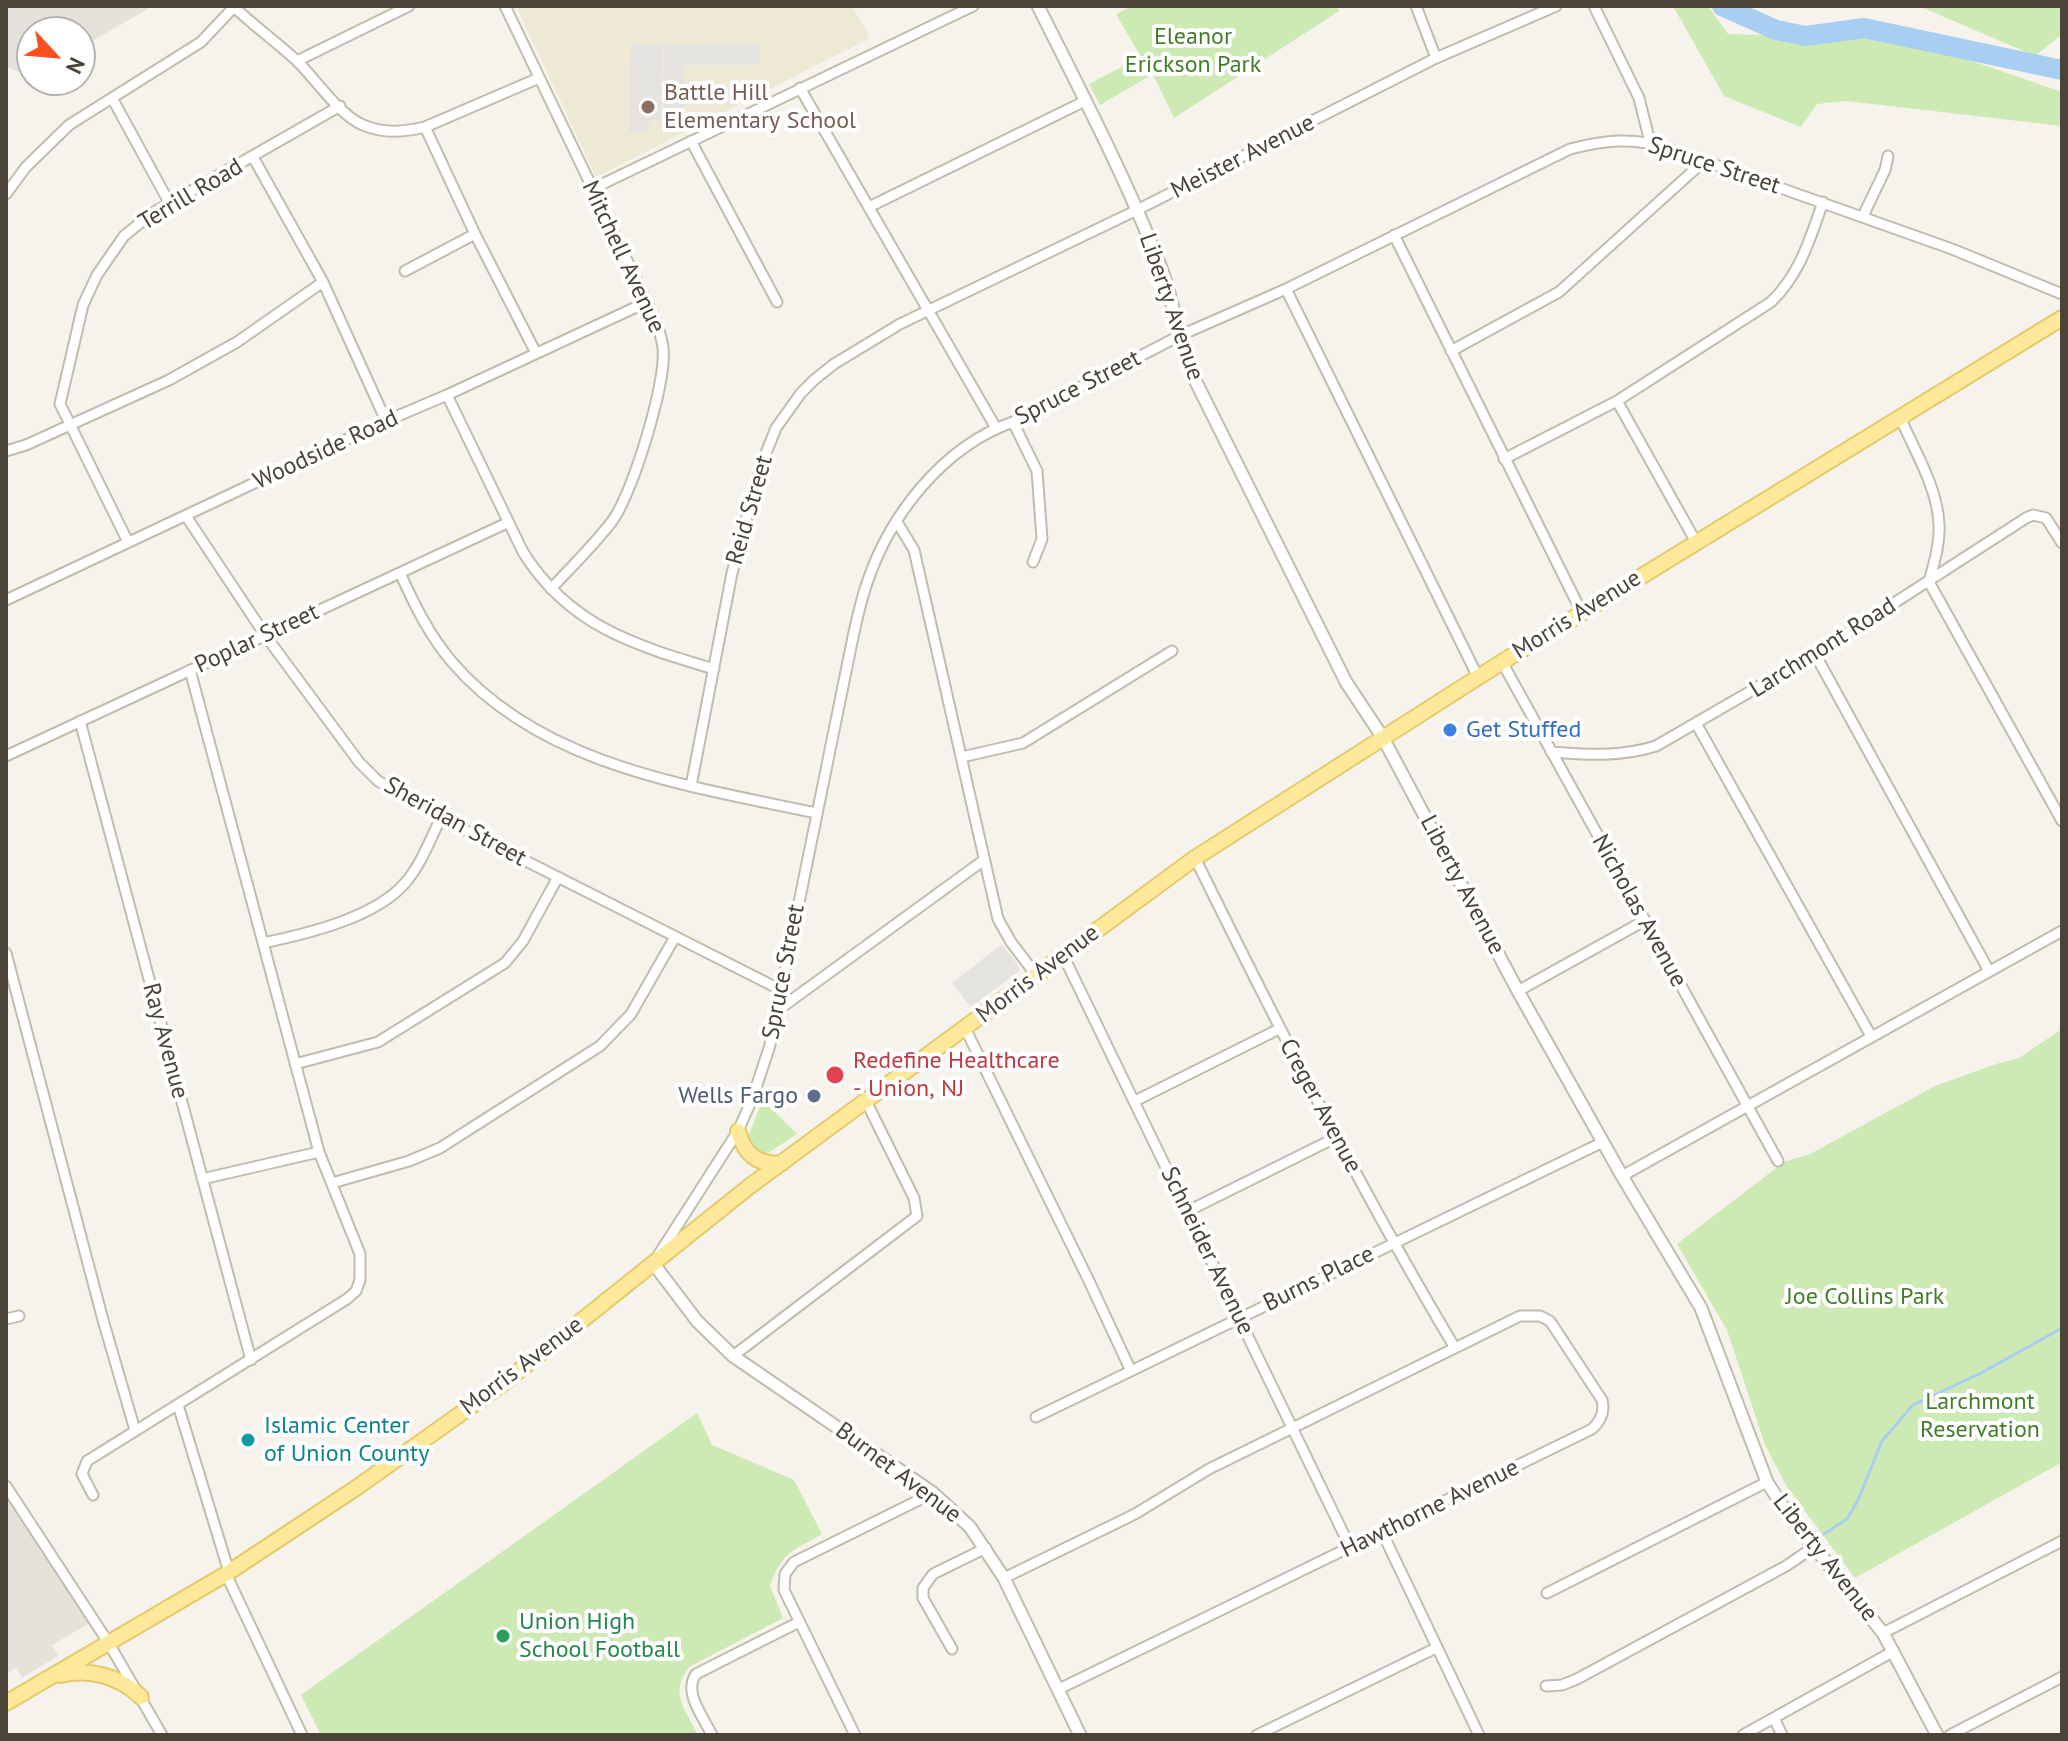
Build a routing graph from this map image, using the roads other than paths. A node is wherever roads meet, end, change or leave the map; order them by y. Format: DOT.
graph roads {
  1 [pos="409,6"];
  2 [pos="505,6"];
  3 [pos="973,6"];
  4 [pos="1038,6"];
  5 [pos="1416,6"];
  6 [pos="1556,6"];
  7 [pos="1594,6"];
  8 [pos="234,7"];
  9 [pos="1436,58"];
  10 [pos="297,61"];
  11 [pos="539,78"];
  12 [pos="800,88"];
  13 [pos="112,98"];
  14 [pos="1085,101"];
  15 [pos="340,106"];
  16 [pos="425,127"];
  17 [pos="691,141"];
  18 [pos="1650,142"];
  19 [pos="1888,156"];
  20 [pos="253,157"];
  21 [pos="1703,162"];
  22 [pos="592,189"];
  23 [pos="6,194"];
  24 [pos="1823,202"];
  25 [pos="170,204"];
  26 [pos="869,207"];
  27 [pos="1137,210"];
  28 [pos="1863,216"];
  29 [pos="475,234"];
  30 [pos="1394,235"];
  31 [pos="405,271"];
  32 [pos="323,282"];
  33 [pos="1286,289"];
  34 [pos="2062,294"];
  35 [pos="647,302"];
  36 [pos="777,302"];
  37 [pos="930,311"];
  38 [pos="2062,318"];
  39 [pos="1179,336"];
  40 [pos="1451,351"];
  41 [pos="536,353"];
  42 [pos="447,395"];
  43 [pos="1617,401"];
  44 [pos="1900,417"];
  45 [pos="386,421"];
  46 [pos="1013,422"];
  47 [pos="71,424"];
  48 [pos="996,428"];
  49 [pos="6,451"];
  50 [pos="1504,459"];
  51 [pos="186,516"];
  52 [pos="897,522"];
  53 [pos="507,523"];
  54 [pos="128,542"];
  55 [pos="1696,542"];
  56 [pos="2062,543"];
  57 [pos="1033,562"];
  58 [pos="400,573"];
  59 [pos="1929,582"];
  60 [pos="551,589"];
  61 [pos="6,600"];
  62 [pos="1582,613"];
  63 [pos="265,635"];
  64 [pos="1172,651"];
  65 [pos="1815,654"];
  66 [pos="1502,662"];
  67 [pos="714,669"];
  68 [pos="190,670"];
  69 [pos="1478,677"];
  70 [pos="80,721"];
  71 [pos="1697,725"];
  72 [pos="1383,738"];
  73 [pos="1551,752"];
  74 [pos="6,756"];
  75 [pos="962,757"];
  76 [pos="691,786"];
  77 [pos="816,813"];
  78 [pos="441,818"];
  79 [pos="2062,821"];
  80 [pos="1195,858"];
  81 [pos="984,860"];
  82 [pos="558,877"];
  83 [pos="1644,921"];
  84 [pos="2062,931"];
  85 [pos="675,937"];
  86 [pos="263,943"];
  87 [pos="6,953"];
  88 [pos="1063,955"];
  89 [pos="1989,971"];
  90 [pos="1036,975"];
  91 [pos="781,990"];
  92 [pos="1518,991"];
  93 [pos="778,1010"];
  94 [pos="965,1028"];
  95 [pos="1279,1029"];
  96 [pos="1871,1036"];
  97 [pos="295,1064"];
  98 [pos="866,1101"];
  99 [pos="1135,1101"];
  100 [pos="1747,1105"];
  101 [pos="738,1131"];
  102 [pos="1337,1137"];
  103 [pos="1603,1142"];
  104 [pos="319,1152"];
  105 [pos="1778,1161"];
  106 [pos="782,1163"];
  107 [pos="1622,1176"];
  108 [pos="202,1179"];
  109 [pos="332,1183"];
  110 [pos="1188,1211"];
  111 [pos="1392,1243"];
  112 [pos="653,1263"];
  113 [pos="19,1316"];
  114 [pos="1239,1318"];
  115 [pos="6,1319"];
  116 [pos="1455,1348"];
  117 [pos="733,1356"];
  118 [pos="251,1360"];
  119 [pos="1131,1371"];
  120 [pos="178,1405"];
  121 [pos="1036,1417"];
  122 [pos="1294,1427"];
  123 [pos="135,1430"];
  124 [pos="1767,1482"];
  125 [pos="6,1486"];
  126 [pos="933,1493"];
  127 [pos="93,1495"];
  128 [pos="1382,1532"];
  129 [pos="2062,1541"];
  130 [pos="1350,1547"];
  131 [pos="1814,1547"];
  132 [pos="986,1548"];
  133 [pos="228,1573"];
  134 [pos="1004,1578"];
  135 [pos="1547,1593"];
  136 [pos="799,1622"];
  137 [pos="1883,1633"];
  138 [pos="108,1642"];
  139 [pos="1436,1648"];
  140 [pos="952,1649"];
  141 [pos="1894,1651"];
  142 [pos="52,1677"];
  143 [pos="2062,1677"];
  144 [pos="1546,1686"];
  145 [pos="1059,1689"];
  146 [pos="141,1697"];
  147 [pos="6,1703"];
  148 [pos="1774,1718"];
  149 [pos="162,1735"];
  150 [pos="302,1735"];
  151 [pos="712,1735"];
  152 [pos="855,1735"];
  153 [pos="1080,1735"];
  154 [pos="1257,1735"];
  155 [pos="1479,1735"];
  156 [pos="1743,1735"];
  157 [pos="1782,1735"];
  158 [pos="1937,1735"];
  159 [pos="1950,1735"];
  1 -- 10 [label="street"];
  2 -- 11 [label="street, Mitchell Avenue"];
  3 -- 12 [label="street"];
  4 -- 14 [label="street, Liberty Avenue"];
  5 -- 9 [label="street"];
  6 -- 9 [label="street, Meister Avenue"];
  7 -- 18 [label="street"];
  8 -- 10 [label="street"];
  8 -- 13 [label="street"];
  9 -- 27 [label="street, Meister Avenue"];
  10 -- 15 [label="street"];
  11 -- 16 [label="street"];
  11 -- 22 [label="street, Mitchell Avenue"];
  12 -- 17 [label="street"];
  12 -- 26 [label="street"];
  13 -- 23 [label="street"];
  13 -- 25 [label="street"];
  14 -- 26 [label="street"];
  14 -- 27 [label="street, Liberty Avenue"];
  15 -- 16 [label="street"];
  15 -- 20 [label="street, Terrill Road"];
  16 -- 29 [label="street"];
  17 -- 22 [label="street"];
  17 -- 36 [label="street"];
  18 -- 21 [label="street, Spruce Street"];
  18 -- 30 [label="street, Spruce Street"];
  19 -- 28 [label="street"];
  20 -- 25 [label="street, Terrill Road"];
  20 -- 32 [label="street"];
  21 -- 24 [label="street, Spruce Street"];
  21 -- 40 [label="street"];
  22 -- 35 [label="street, Mitchell Avenue"];
  24 -- 28 [label="street, Spruce Street"];
  24 -- 43 [label="street"];
  25 -- 47 [label="street, Terrill Road"];
  26 -- 37 [label="street"];
  27 -- 37 [label="street, Meister Avenue"];
  27 -- 39 [label="street, Liberty Avenue"];
  28 -- 34 [label="street, Spruce Street"];
  29 -- 31 [label="street"];
  29 -- 41 [label="street"];
  30 -- 33 [label="street, Spruce Street"];
  30 -- 40 [label="street"];
  32 -- 45 [label="street"];
  32 -- 47 [label="street"];
  33 -- 39 [label="street, Spruce Street"];
  33 -- 69 [label="street"];
  35 -- 41 [label="street, Woodside Road"];
  35 -- 60 [label="street, Mitchell Avenue"];
  37 -- 48 [label="street"];
  37 -- 67 [label="street, Reid Street"];
  38 -- 44 [label="main road, Morris Avenue"];
  39 -- 46 [label="street, Spruce Street"];
  39 -- 72 [label="street, Liberty Avenue"];
  40 -- 50 [label="street"];
  41 -- 42 [label="street, Woodside Road"];
  42 -- 45 [label="street, Woodside Road"];
  42 -- 53 [label="street"];
  43 -- 50 [label="street"];
  43 -- 55 [label="street"];
  44 -- 55 [label="main road, Morris Avenue"];
  44 -- 59 [label="street"];
  45 -- 51 [label="street, Woodside Road"];
  46 -- 48 [label="street, Spruce Street"];
  46 -- 57 [label="street"];
  47 -- 49 [label="street"];
  47 -- 54 [label="street, Terrill Road"];
  48 -- 52 [label="street, Spruce Street"];
  50 -- 62 [label="street"];
  51 -- 54 [label="street, Woodside Road"];
  51 -- 63 [label="street, Sheridan Street"];
  52 -- 75 [label="street"];
  52 -- 77 [label="street, Spruce Street"];
  53 -- 58 [label="street, Poplar Street"];
  53 -- 60 [label="street"];
  54 -- 61 [label="street, Woodside Road"];
  55 -- 62 [label="main road, Morris Avenue"];
  56 -- 59 [label="street, Larchmont Road"];
  58 -- 63 [label="street, Poplar Street"];
  58 -- 76 [label="street"];
  59 -- 65 [label="street, Larchmont Road"];
  59 -- 79 [label="street"];
  60 -- 67 [label="street"];
  62 -- 66 [label="main road, Morris Avenue"];
  63 -- 68 [label="street, Poplar Street"];
  63 -- 78 [label="street, Sheridan Street"];
  64 -- 75 [label="street"];
  65 -- 71 [label="street, Larchmont Road"];
  65 -- 89 [label="street"];
  66 -- 69 [label="main road, Morris Avenue"];
  66 -- 73 [label="street, Nicholas Avenue"];
  67 -- 76 [label="street, Reid Street"];
  68 -- 70 [label="street, Poplar Street"];
  68 -- 86 [label="street"];
  69 -- 72 [label="main road, Morris Avenue"];
  70 -- 74 [label="street, Poplar Street"];
  70 -- 108 [label="street, Ray Avenue"];
  71 -- 73 [label="street, Larchmont Road"];
  71 -- 96 [label="street"];
  72 -- 80 [label="main road, Morris Avenue"];
  72 -- 92 [label="street, Liberty Avenue"];
  73 -- 83 [label="street, Nicholas Avenue"];
  75 -- 81 [label="street"];
  76 -- 77 [label="street"];
  77 -- 91 [label="street, Spruce Street"];
  78 -- 82 [label="street, Sheridan Street"];
  78 -- 86 [label="street"];
  80 -- 88 [label="main road, Morris Avenue"];
  80 -- 95 [label="street, Creger Avenue"];
  81 -- 90 [label="street"];
  81 -- 93 [label="street"];
  82 -- 85 [label="street, Sheridan Street"];
  82 -- 97 [label="street"];
  83 -- 92 [label="street"];
  83 -- 100 [label="street, Nicholas Avenue"];
  84 -- 89 [label="street"];
  85 -- 91 [label="street, Sheridan Street"];
  85 -- 109 [label="street"];
  86 -- 97 [label="street"];
  87 -- 123 [label="street"];
  88 -- 90 [label="main road, Morris Avenue"];
  88 -- 99 [label="street, Schneider Avenue"];
  89 -- 96 [label="street"];
  90 -- 94 [label="main road, Morris Avenue"];
  91 -- 93 [label="street, Spruce Street"];
  92 -- 103 [label="street, Liberty Avenue"];
  93 -- 101 [label="street, Spruce Street"];
  94 -- 98 [label="main road, Morris Avenue"];
  94 -- 119 [label="street"];
  95 -- 99 [label="street"];
  95 -- 102 [label="street, Creger Avenue"];
  96 -- 100 [label="street"];
  97 -- 104 [label="street"];
  98 -- 106 [label="main road, Morris Avenue"];
  98 -- 117 [label="street"];
  99 -- 110 [label="street, Schneider Avenue"];
  100 -- 105 [label="street, Nicholas Avenue"];
  100 -- 107 [label="street"];
  101 -- 106 [label="main road"];
  101 -- 112 [label="street, Spruce Street"];
  102 -- 110 [label="street"];
  102 -- 111 [label="street, Creger Avenue"];
  103 -- 107 [label="street, Liberty Avenue"];
  103 -- 111 [label="street, Burns Place"];
  104 -- 108 [label="street"];
  104 -- 109 [label="street"];
  106 -- 112 [label="main road, Morris Avenue"];
  107 -- 124 [label="street, Liberty Avenue"];
  108 -- 118 [label="street, Ray Avenue"];
  109 -- 118 [label="street"];
  110 -- 114 [label="street, Schneider Avenue"];
  111 -- 114 [label="street, Burns Place"];
  111 -- 116 [label="street, Creger Avenue"];
  112 -- 117 [label="street, Burnet Avenue"];
  112 -- 133 [label="main road, Morris Avenue"];
  113 -- 115 [label="street"];
  114 -- 119 [label="street, Burns Place"];
  114 -- 122 [label="street, Schneider Avenue"];
  116 -- 122 [label="street"];
  116 -- 128 [label="street, Hawthorne Avenue"];
  117 -- 126 [label="street, Burnet Avenue"];
  118 -- 120 [label="street"];
  119 -- 121 [label="street, Burns Place"];
  120 -- 123 [label="street"];
  120 -- 133 [label="street"];
  122 -- 130 [label="street, Schneider Avenue"];
  122 -- 134 [label="street"];
  123 -- 127 [label="street"];
  124 -- 131 [label="street, Liberty Avenue"];
  124 -- 135 [label="street"];
  125 -- 138 [label="street"];
  126 -- 132 [label="street, Burnet Avenue"];
  126 -- 136 [label="street"];
  128 -- 130 [label="street, Hawthorne Avenue"];
  128 -- 139 [label="street"];
  129 -- 137 [label="street"];
  130 -- 145 [label="street, Hawthorne Avenue"];
  131 -- 137 [label="street, Liberty Avenue"];
  131 -- 144 [label="street"];
  132 -- 134 [label="street, Burnet Avenue"];
  132 -- 140 [label="street"];
  133 -- 138 [label="main road, Morris Avenue"];
  133 -- 150 [label="street"];
  134 -- 145 [label="street, Burnet Avenue"];
  136 -- 151 [label="street"];
  136 -- 152 [label="street"];
  137 -- 141 [label="street, Liberty Avenue"];
  138 -- 142 [label="main road, Morris Avenue"];
  138 -- 146 [label="street"];
  139 -- 154 [label="street"];
  139 -- 155 [label="street"];
  141 -- 148 [label="street"];
  141 -- 158 [label="street, Liberty Avenue"];
  142 -- 146 [label="main road"];
  142 -- 147 [label="main road, Morris Avenue"];
  143 -- 159 [label="street"];
  145 -- 153 [label="street, Burnet Avenue"];
  146 -- 149 [label="street"];
  148 -- 156 [label="street"];
  148 -- 157 [label="street"];
}
